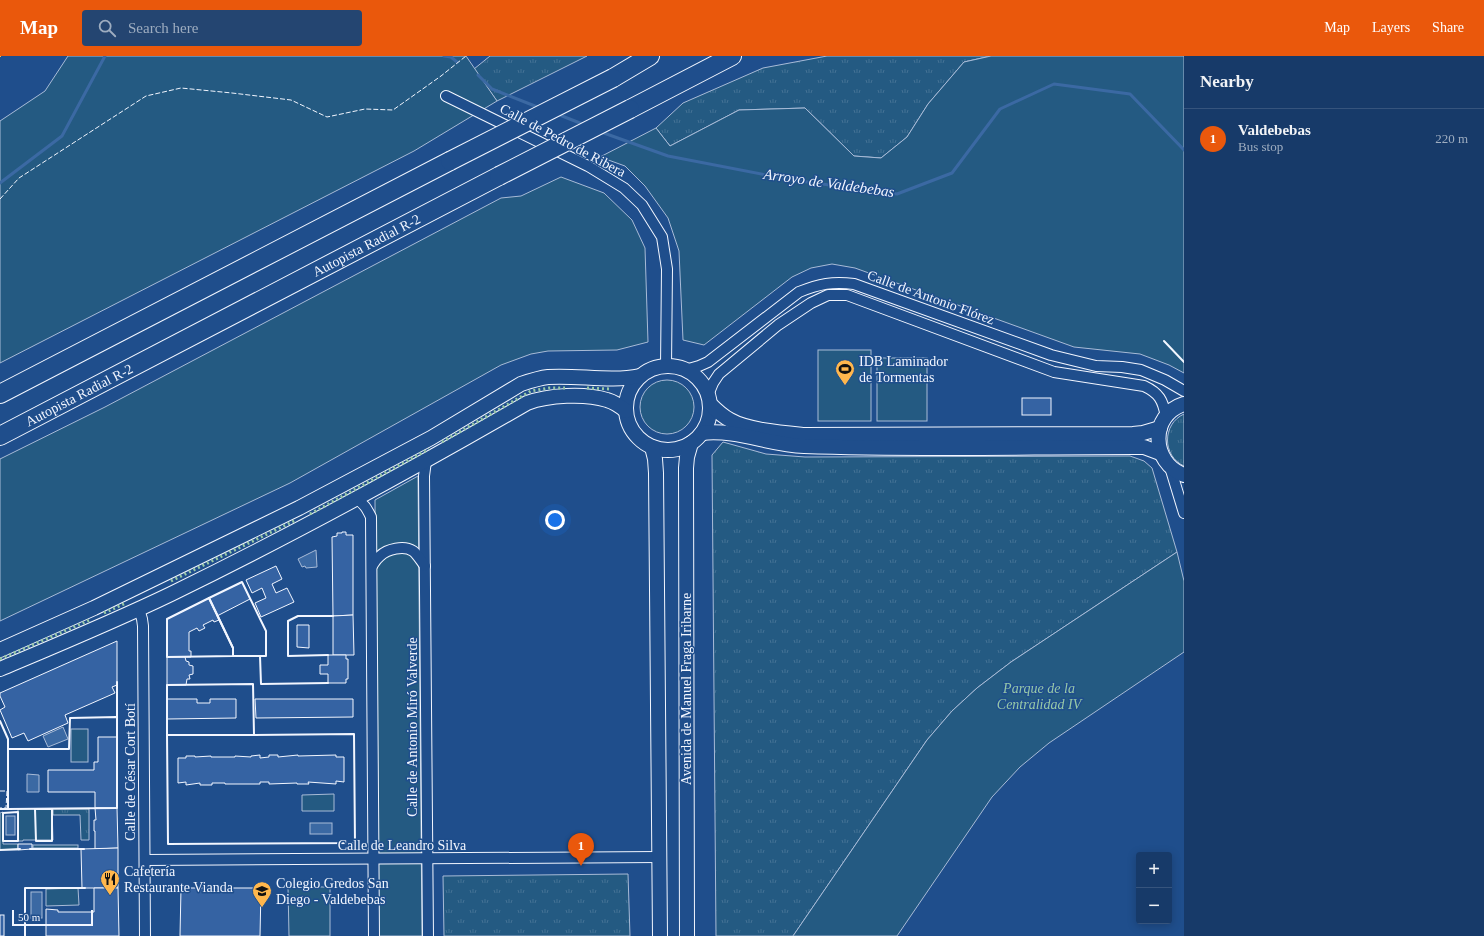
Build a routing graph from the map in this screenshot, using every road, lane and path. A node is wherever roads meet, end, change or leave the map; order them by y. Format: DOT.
graph roads {
  1 [pos="650,56"];
  2 [pos="732,56"];
  3 [pos="446,96"];
  4 [pos="666,366"];
  5 [pos="685,370"];
  6 [pos="640,376"];
  7 [pos="1184,391"];
  8 [pos="0,394"];
  9 [pos="709,400"];
  10 [pos="1184,404"];
  11 [pos="626,411"];
  12 [pos="1163,422"];
  13 [pos="702,433"];
  14 [pos="0,436"];
  15 [pos="691,443"];
  16 [pos="652,447"];
  17 [pos="1160,453"];
  18 [pos="426,461"];
  19 [pos="1170,467"];
  20 [pos="1184,475"];
  21 [pos="356,499"];
  22 [pos="1184,513"];
  23 [pos="372,566"];
  24 [pos="425,566"];
  25 [pos="138,609"];
  26 [pos="0,650"];
  27 [pos="0,669"];
  28 [pos="659,857"];
  29 [pos="373,859"];
  30 [pos="427,859"];
  31 [pos="144,860"];
  32 [pos="145,936"];
  33 [pos="374,936"];
  34 [pos="428,936"];
  35 [pos="660,936"];
  36 [pos="687,936"];
  1 -- 8 [label="highway, bridge"];
  2 -- 14 [label="highway, Autopista Radial R-2, bridge"];
  3 -- 4 [label="street, Calle de Pedro de Ribera"];
  4 -- 5 [label="street"];
  4 -- 6 [label="street"];
  5 -- 7 [label="street, Calle de Antonio Flórez"];
  5 -- 9 [label="street"];
  6 -- 11 [label="street"];
  6 -- 26 [label="street"];
  9 -- 12 [label="street"];
  9 -- 12 [label="street, Calle de Antonio Flórez"];
  9 -- 13 [label="street"];
  10 -- 12 [label="street"];
  11 -- 16 [label="street"];
  11 -- 18 [label="street"];
  12 -- 17 [label="street"];
  13 -- 15 [label="street"];
  13 -- 17 [label="street"];
  15 -- 16 [label="street"];
  15 -- 36 [label="street, Avenida de Manuel Fraga Iribarne"];
  16 -- 28 [label="street, Avenida de Manuel Fraga Iribarne"];
  17 -- 19 [label="street"];
  18 -- 21 [label="street"];
  18 -- 24 [label="street, Calle de Antonio Miró Valverde"];
  19 -- 20 [label="street"];
  19 -- 22 [label="street"];
  21 -- 23 [label="street"];
  21 -- 25 [label="street"];
  23 -- 24 [label="street"];
  23 -- 29 [label="street"];
  24 -- 30 [label="street, Calle de Antonio Miró Valverde"];
  25 -- 27 [label="street"];
  25 -- 31 [label="street, Calle de César Cort Botí"];
  28 -- 30 [label="street, Calle de Leandro Silva"];
  28 -- 35 [label="street, Avenida de Manuel Fraga Iribarne"];
  29 -- 30 [label="street, Calle de Leandro Silva"];
  29 -- 31 [label="street, Calle de Leandro Silva"];
  29 -- 33 [label="street"];
  30 -- 34 [label="street, Calle de Antonio Miró Valverde"];
  31 -- 32 [label="street, Calle de César Cort Botí"];
}
